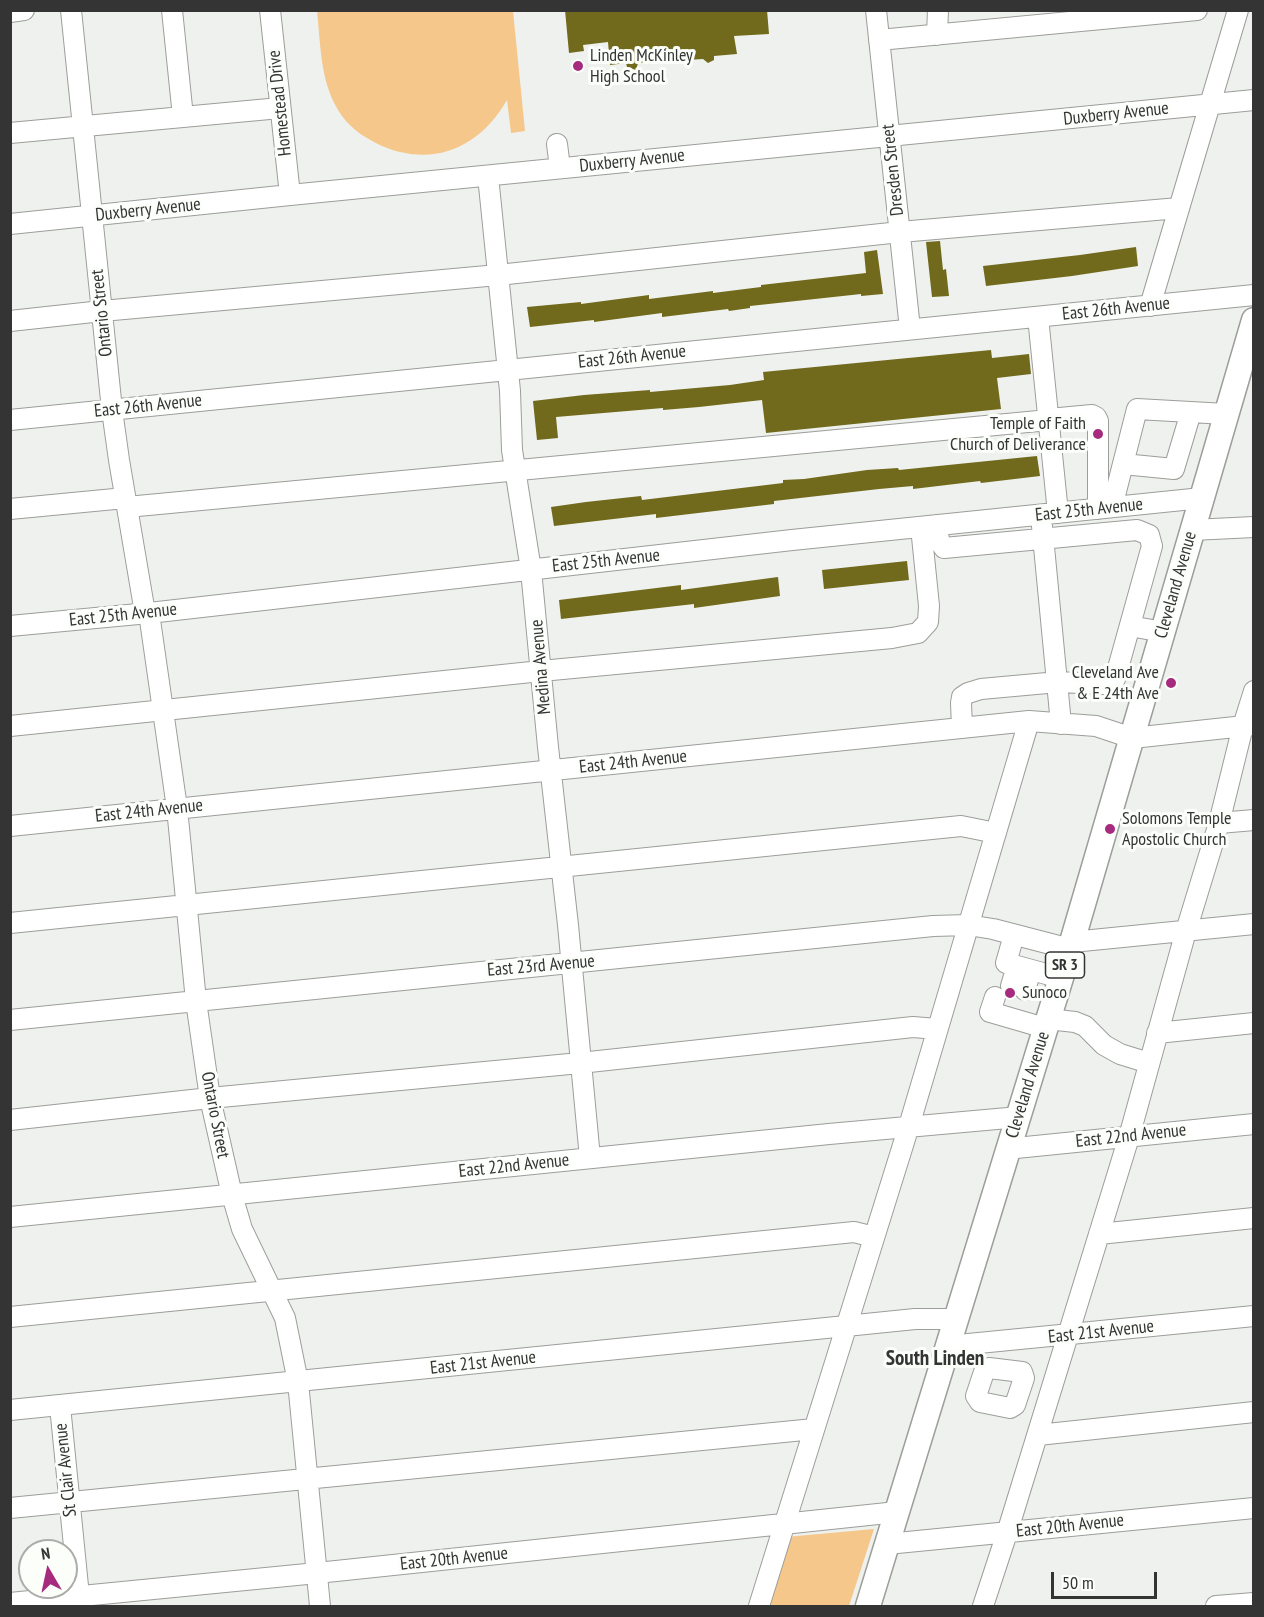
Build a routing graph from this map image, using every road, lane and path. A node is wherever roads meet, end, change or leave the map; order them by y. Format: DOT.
graph roads {
  1 [pos="24,10"];
  2 [pos="71,10"];
  3 [pos="172,10"];
  4 [pos="270,10"];
  5 [pos="876,10"];
  6 [pos="938,10"];
  7 [pos="1197,10"];
  8 [pos="1238,10"];
  9 [pos="10,12"];
  10 [pos="937,35"];
  11 [pos="879,40"];
  12 [pos="1254,100"];
  13 [pos="1210,104"];
  14 [pos="280,108"];
  15 [pos="183,117"];
  16 [pos="83,126"];
  17 [pos="10,133"];
  18 [pos="889,136"];
  19 [pos="557,144"];
  20 [pos="560,168"];
  21 [pos="488,176"];
  22 [pos="290,195"];
  23 [pos="1179,208"];
  24 [pos="92,216"];
  25 [pos="10,224"];
  26 [pos="900,232"];
  27 [pos="498,275"];
  28 [pos="1254,295"];
  29 [pos="1150,306"];
  30 [pos="102,311"];
  31 [pos="1038,317"];
  32 [pos="1254,320"];
  33 [pos="10,321"];
  34 [pos="910,329"];
  35 [pos="508,370"];
  36 [pos="111,410"];
  37 [pos="1191,412"];
  38 [pos="1226,414"];
  39 [pos="1049,419"];
  40 [pos="10,420"];
  41 [pos="1123,464"];
  42 [pos="516,471"];
  43 [pos="1202,498"];
  44 [pos="126,502"];
  45 [pos="1105,508"];
  46 [pos="10,509"];
  47 [pos="1049,514"];
  48 [pos="929,526"];
  49 [pos="1254,527"];
  50 [pos="1192,530"];
  51 [pos="1043,539"];
  52 [pos="531,570"];
  53 [pos="147,613"];
  54 [pos="10,626"];
  55 [pos="1130,626"];
  56 [pos="1163,632"];
  57 [pos="541,671"];
  58 [pos="1058,682"];
  59 [pos="1254,691"];
  60 [pos="163,710"];
  61 [pos="1029,721"];
  62 [pos="1061,724"];
  63 [pos="1248,725"];
  64 [pos="10,726"];
  65 [pos="963,728"];
  66 [pos="1132,738"];
  67 [pos="550,770"];
  68 [pos="177,808"];
  69 [pos="1254,820"];
  70 [pos="1219,823"];
  71 [pos="10,826"];
  72 [pos="996,833"];
  73 [pos="561,867"];
  74 [pos="187,905"];
  75 [pos="10,923"];
  76 [pos="1254,924"];
  77 [pos="968,925"];
  78 [pos="1186,931"];
  79 [pos="1014,935"];
  80 [pos="1071,945"];
  81 [pos="571,964"];
  82 [pos="1018,966"];
  83 [pos="1061,978"];
  84 [pos="196,1001"];
  85 [pos="10,1020"];
  86 [pos="1047,1023"];
  87 [pos="1254,1023"];
  88 [pos="937,1029"];
  89 [pos="1157,1033"];
  90 [pos="580,1063"];
  91 [pos="1149,1063"];
  92 [pos="210,1098"];
  93 [pos="1018,1117"];
  94 [pos="10,1120"];
  95 [pos="1254,1124"];
  96 [pos="909,1126"];
  97 [pos="1129,1137"];
  98 [pos="1009,1147"];
  99 [pos="590,1158"];
  100 [pos="232,1195"];
  101 [pos="10,1217"];
  102 [pos="1254,1218"];
  103 [pos="1099,1234"];
  104 [pos="874,1237"];
  105 [pos="271,1290"];
  106 [pos="1254,1316"];
  107 [pos="10,1317"];
  108 [pos="957,1319"];
  109 [pos="846,1326"];
  110 [pos="1069,1335"];
  111 [pos="1004,1341"];
  112 [pos="948,1346"];
  113 [pos="1004,1370"];
  114 [pos="298,1382"];
  115 [pos="60,1406"];
  116 [pos="10,1410"];
  117 [pos="1254,1412"];
  118 [pos="814,1429"];
  119 [pos="1038,1435"];
  120 [pos="308,1479"];
  121 [pos="70,1503"];
  122 [pos="10,1508"];
  123 [pos="1254,1508"];
  124 [pos="897,1512"];
  125 [pos="784,1525"];
  126 [pos="1007,1533"];
  127 [pos="887,1544"];
  128 [pos="317,1573"];
  129 [pos="79,1601"];
  130 [pos="10,1603"];
  131 [pos="1254,1603"];
  132 [pos="320,1606"];
  133 [pos="759,1606"];
  134 [pos="868,1606"];
  135 [pos="983,1606"];
  136 [pos="1216,1606"];
  1 -- 9 [label="street"];
  2 -- 16 [label="street, Ontario Street"];
  3 -- 15 [label="street"];
  4 -- 14 [label="street, Homestead Drive"];
  5 -- 11 [label="street, Dresden Street"];
  6 -- 10 [label="street"];
  7 -- 10 [label="street"];
  8 -- 13 [label="street"];
  10 -- 11 [label="street"];
  11 -- 18 [label="street, Dresden Street"];
  12 -- 13 [label="street, Duxberry Avenue"];
  13 -- 18 [label="street, Duxberry Avenue"];
  13 -- 23 [label="street"];
  14 -- 15 [label="street"];
  14 -- 22 [label="street, Homestead Drive"];
  15 -- 16 [label="street"];
  16 -- 17 [label="street"];
  16 -- 24 [label="street, Ontario Street"];
  18 -- 20 [label="street, Duxberry Avenue"];
  18 -- 26 [label="street, Dresden Street"];
  19 -- 20 [label="street"];
  20 -- 21 [label="street, Duxberry Avenue"];
  21 -- 22 [label="street, Duxberry Avenue"];
  21 -- 27 [label="street, Medina Avenue"];
  22 -- 24 [label="street, Duxberry Avenue"];
  23 -- 26 [label="street"];
  23 -- 29 [label="street"];
  24 -- 25 [label="street, Duxberry Avenue"];
  24 -- 30 [label="street, Ontario Street"];
  26 -- 27 [label="street"];
  26 -- 34 [label="street, Dresden Street"];
  27 -- 30 [label="street"];
  27 -- 35 [label="street, Medina Avenue"];
  28 -- 29 [label="street, East 26th Avenue"];
  29 -- 31 [label="street, East 26th Avenue"];
  30 -- 33 [label="street"];
  30 -- 36 [label="street, Ontario Street"];
  31 -- 34 [label="street, East 26th Avenue"];
  31 -- 39 [label="street"];
  32 -- 38 [label="main road, Cleveland Avenue / SR 3"];
  34 -- 35 [label="street, East 26th Avenue"];
  35 -- 36 [label="street, East 26th Avenue"];
  35 -- 42 [label="street, Medina Avenue"];
  36 -- 40 [label="street, East 26th Avenue"];
  36 -- 44 [label="street, Ontario Street"];
  37 -- 38 [label="street"];
  37 -- 41 [label="street"];
  37 -- 41 [label="street"];
  38 -- 43 [label="main road, Cleveland Avenue / SR 3"];
  39 -- 42 [label="street"];
  39 -- 45 [label="street"];
  39 -- 47 [label="street"];
  41 -- 45 [label="street"];
  42 -- 44 [label="street"];
  42 -- 52 [label="street, Medina Avenue"];
  43 -- 45 [label="street, East 25th Avenue"];
  43 -- 50 [label="main road, Cleveland Avenue / SR 3"];
  44 -- 46 [label="street"];
  44 -- 53 [label="street, Ontario Street"];
  45 -- 47 [label="street, East 25th Avenue"];
  47 -- 48 [label="street, East 25th Avenue"];
  47 -- 51 [label="street"];
  48 -- 51 [label="street"];
  48 -- 52 [label="street, East 25th Avenue"];
  48 -- 57 [label="street"];
  49 -- 50 [label="street"];
  50 -- 56 [label="main road, Cleveland Avenue / SR 3"];
  51 -- 55 [label="street"];
  51 -- 58 [label="street"];
  52 -- 53 [label="street, East 25th Avenue"];
  52 -- 57 [label="street, Medina Avenue"];
  53 -- 54 [label="street, East 25th Avenue"];
  53 -- 60 [label="street, Ontario Street"];
  55 -- 56 [label="street"];
  55 -- 58 [label="street"];
  56 -- 66 [label="main road, Cleveland Avenue / SR 3"];
  57 -- 60 [label="street"];
  57 -- 67 [label="street, Medina Avenue"];
  58 -- 62 [label="street"];
  58 -- 65 [label="street"];
  59 -- 63 [label="street"];
  60 -- 64 [label="street"];
  60 -- 68 [label="street, Ontario Street"];
  61 -- 62 [label="street, East 24th Avenue"];
  61 -- 65 [label="street, East 24th Avenue"];
  61 -- 72 [label="street"];
  62 -- 66 [label="street, East 24th Avenue"];
  63 -- 66 [label="street, East 24th Avenue"];
  63 -- 70 [label="street"];
  65 -- 67 [label="street, East 24th Avenue"];
  66 -- 80 [label="main road, Cleveland Avenue / SR 3"];
  67 -- 68 [label="street, East 24th Avenue"];
  67 -- 73 [label="street, Medina Avenue"];
  68 -- 71 [label="street, East 24th Avenue"];
  68 -- 74 [label="street, Ontario Street"];
  69 -- 70 [label="street"];
  70 -- 78 [label="street"];
  72 -- 73 [label="street"];
  72 -- 77 [label="street"];
  73 -- 74 [label="street"];
  73 -- 81 [label="street, Medina Avenue"];
  74 -- 75 [label="street"];
  74 -- 84 [label="street, Ontario Street"];
  76 -- 78 [label="street, East 23rd Avenue"];
  77 -- 79 [label="street, East 23rd Avenue"];
  77 -- 81 [label="street, East 23rd Avenue"];
  77 -- 88 [label="street"];
  78 -- 80 [label="street, East 23rd Avenue"];
  78 -- 89 [label="street"];
  79 -- 80 [label="street, East 23rd Avenue"];
  79 -- 82 [label="street"];
  80 -- 83 [label="main road, Cleveland Avenue / SR 3"];
  81 -- 84 [label="street, East 23rd Avenue"];
  81 -- 90 [label="street, Medina Avenue"];
  82 -- 83 [label="street"];
  82 -- 86 [label="street"];
  83 -- 86 [label="main road, Cleveland Avenue / SR 3"];
  84 -- 85 [label="street, East 23rd Avenue"];
  84 -- 92 [label="street, Ontario Street"];
  86 -- 91 [label="street"];
  86 -- 93 [label="main road, Cleveland Avenue / SR 3"];
  87 -- 89 [label="street"];
  88 -- 90 [label="street"];
  88 -- 96 [label="street"];
  89 -- 91 [label="street"];
  90 -- 92 [label="street"];
  90 -- 99 [label="street, Medina Avenue"];
  91 -- 97 [label="street"];
  92 -- 94 [label="street"];
  92 -- 100 [label="street, Ontario Street"];
  93 -- 96 [label="street, East 22nd Avenue"];
  93 -- 98 [label="main road, Cleveland Avenue / SR 3"];
  95 -- 97 [label="street, East 22nd Avenue"];
  96 -- 99 [label="street, East 22nd Avenue"];
  96 -- 104 [label="street"];
  97 -- 98 [label="street, East 22nd Avenue"];
  97 -- 103 [label="street"];
  98 -- 108 [label="main road, Cleveland Avenue / SR 3"];
  99 -- 100 [label="street, East 22nd Avenue"];
  100 -- 101 [label="street, East 22nd Avenue"];
  100 -- 105 [label="street, Ontario Street"];
  102 -- 103 [label="street"];
  103 -- 110 [label="street"];
  104 -- 105 [label="street"];
  104 -- 109 [label="street"];
  105 -- 107 [label="street"];
  105 -- 114 [label="street, Ontario Street"];
  106 -- 110 [label="street, East 21st Avenue"];
  108 -- 109 [label="street, East 21st Avenue"];
  108 -- 112 [label="main road, Cleveland Avenue / SR 3"];
  109 -- 114 [label="street, East 21st Avenue"];
  109 -- 118 [label="street"];
  110 -- 111 [label="street, East 21st Avenue"];
  110 -- 119 [label="street"];
  111 -- 112 [label="street, East 21st Avenue"];
  111 -- 113 [label="street"];
  112 -- 124 [label="main road, Cleveland Avenue / SR 3"];
  114 -- 115 [label="street, East 21st Avenue"];
  114 -- 120 [label="street, Ontario Street"];
  115 -- 116 [label="street, East 21st Avenue"];
  115 -- 121 [label="street, St Clair Avenue"];
  117 -- 119 [label="street"];
  118 -- 120 [label="street"];
  118 -- 125 [label="street"];
  119 -- 126 [label="street"];
  120 -- 121 [label="street"];
  120 -- 128 [label="street, Ontario Street"];
  121 -- 122 [label="street"];
  121 -- 129 [label="street, St Clair Avenue"];
  123 -- 126 [label="street, East 20th Avenue"];
  124 -- 125 [label="street, East 20th Avenue"];
  124 -- 127 [label="main road, Cleveland Avenue / SR 3"];
  125 -- 128 [label="street, East 20th Avenue"];
  125 -- 133 [label="street"];
  126 -- 127 [label="street, East 20th Avenue"];
  126 -- 135 [label="street"];
  127 -- 134 [label="main road, Cleveland Avenue / SR 3"];
  128 -- 129 [label="street, East 20th Avenue"];
  128 -- 132 [label="street, Ontario Street"];
  129 -- 130 [label="street, East 20th Avenue"];
  131 -- 136 [label="street"];
}
